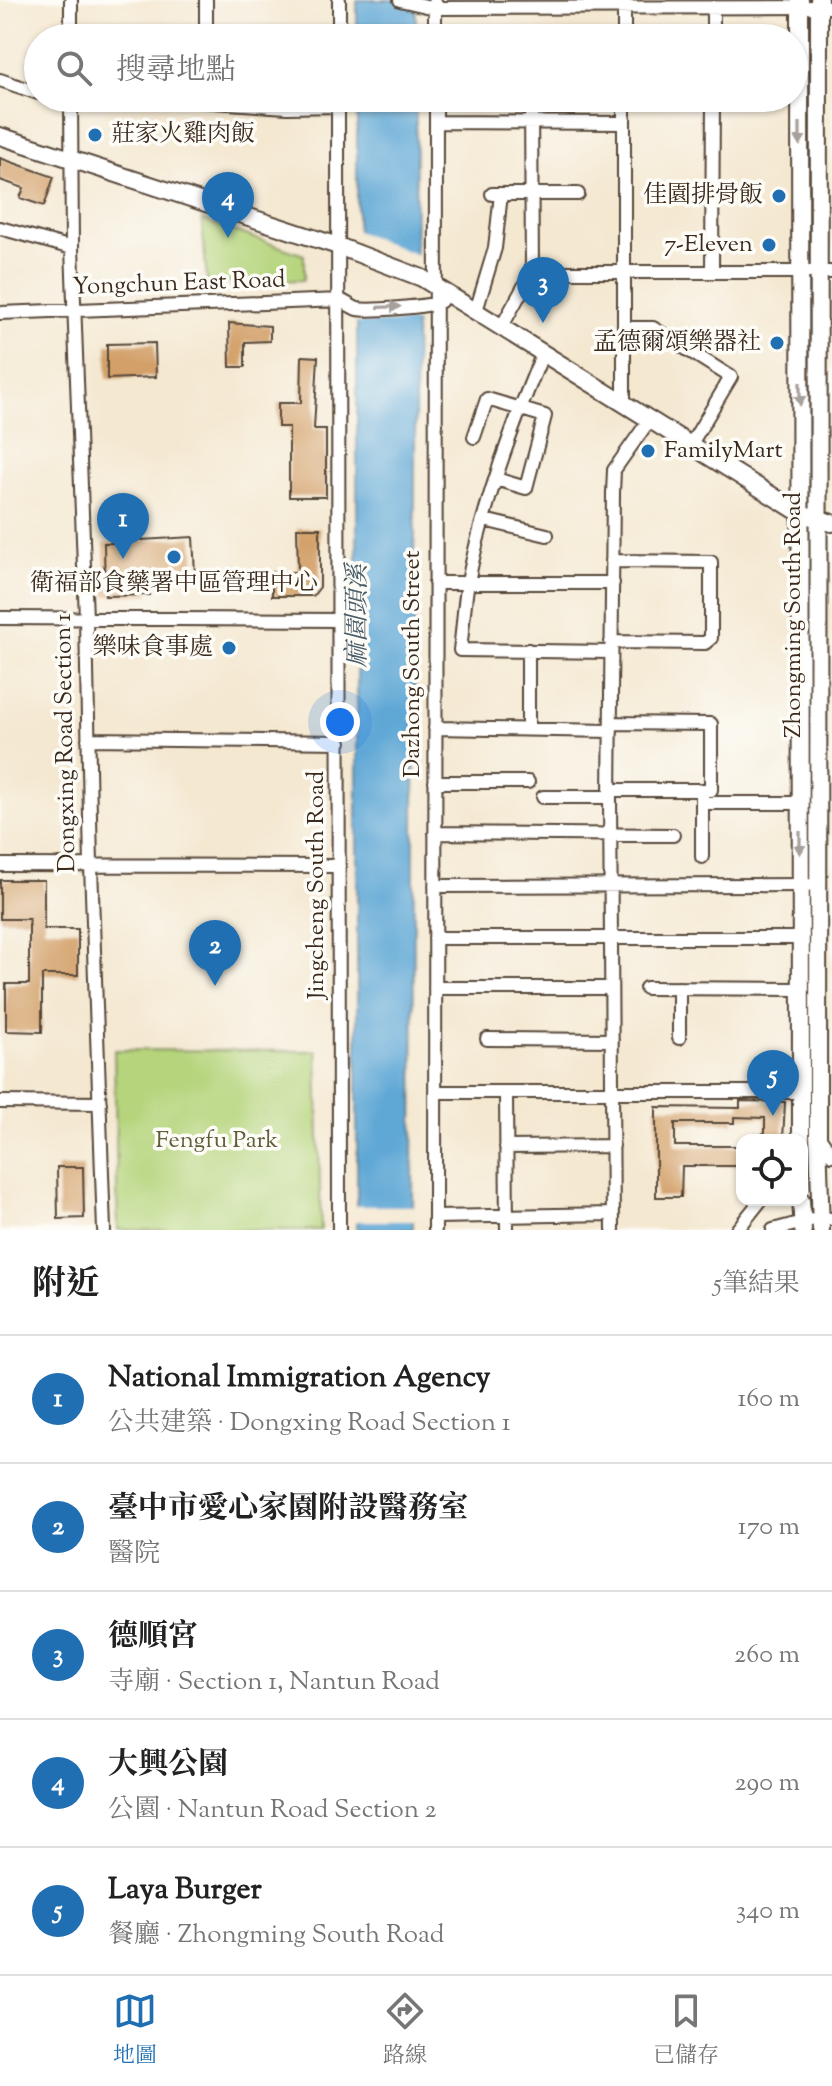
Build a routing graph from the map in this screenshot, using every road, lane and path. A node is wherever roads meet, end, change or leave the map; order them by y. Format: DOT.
graph roads {
  1 [pos="71,0"];
  2 [pos="206,0"];
  3 [pos="339,0"];
  4 [pos="400,0"];
  5 [pos="624,3"];
  6 [pos="800,4"];
  7 [pos="431,5"];
  8 [pos="824,5"];
  9 [pos="713,7"];
  10 [pos="71,24"];
  11 [pos="206,24"];
  12 [pos="339,24"];
  13 [pos="624,24"];
  14 [pos="713,24"];
  15 [pos="0,80"];
  16 [pos="24,88"];
  17 [pos="71,112"];
  18 [pos="338,112"];
  19 [pos="436,112"];
  20 [pos="531,112"];
  21 [pos="624,112"];
  22 [pos="713,112"];
  23 [pos="800,112"];
  24 [pos="436,122"];
  25 [pos="531,122"];
  26 [pos="624,123"];
  27 [pos="0,136"];
  28 [pos="72,159"];
  29 [pos="532,194"];
  30 [pos="578,194"];
  31 [pos="0,228"];
  32 [pos="338,246"];
  33 [pos="72,248"];
  34 [pos="532,272"];
  35 [pos="624,272"];
  36 [pos="712,272"];
  37 [pos="825,272"];
  38 [pos="800,273"];
  39 [pos="435,285"];
  40 [pos="452,295"];
  41 [pos="340,300"];
  42 [pos="435,305"];
  43 [pos="75,310"];
  44 [pos="476,311"];
  45 [pos="0,313"];
  46 [pos="501,328"];
  47 [pos="624,328"];
  48 [pos="543,353"];
  49 [pos="624,404"];
  50 [pos="519,409"];
  51 [pos="650,419"];
  52 [pos="474,437"];
  53 [pos="691,444"];
  54 [pos="496,479"];
  55 [pos="800,513"];
  56 [pos="484,520"];
  57 [pos="825,521"];
  58 [pos="547,535"];
  59 [pos="612,561"];
  60 [pos="435,583"];
  61 [pos="468,583"];
  62 [pos="613,583"];
  63 [pos="0,618"];
  64 [pos="86,619"];
  65 [pos="340,620"];
  66 [pos="611,647"];
  67 [pos="528,650"];
  68 [pos="611,727"];
  69 [pos="435,728"];
  70 [pos="528,729"];
  71 [pos="88,739"];
  72 [pos="340,742"];
  73 [pos="435,782"];
  74 [pos="528,782"];
  75 [pos="610,794"];
  76 [pos="702,796"];
  77 [pos="543,797"];
  78 [pos="800,803"];
  79 [pos="435,833"];
  80 [pos="610,834"];
  81 [pos="673,835"];
  82 [pos="702,857"];
  83 [pos="0,865"];
  84 [pos="91,866"];
  85 [pos="339,866"];
  86 [pos="818,884"];
  87 [pos="611,885"];
  88 [pos="800,885"];
  89 [pos="435,886"];
  90 [pos="435,938"];
  91 [pos="611,938"];
  92 [pos="800,938"];
  93 [pos="435,988"];
  94 [pos="611,988"];
  95 [pos="646,988"];
  96 [pos="679,988"];
  97 [pos="800,989"];
  98 [pos="679,1038"];
  99 [pos="487,1039"];
  100 [pos="612,1040"];
  101 [pos="435,1092"];
  102 [pos="506,1092"];
  103 [pos="612,1092"];
  104 [pos="801,1092"];
  105 [pos="0,1102"];
  106 [pos="100,1103"];
  107 [pos="804,1134"];
  108 [pos="804,1134"];
  109 [pos="808,1140"];
  110 [pos="613,1146"];
  111 [pos="506,1147"];
  112 [pos="808,1154"];
  113 [pos="832,1155"];
  114 [pos="756,1206"];
  115 [pos="801,1206"];
  116 [pos="613,1214"];
  117 [pos="507,1216"];
  118 [pos="824,1222"];
  119 [pos="435,1223"];
  120 [pos="802,1226"];
  121 [pos="104,1230"];
  122 [pos="339,1230"];
  123 [pos="507,1230"];
  124 [pos="613,1230"];
  125 [pos="737,1230"];
  126 [pos="773,1230"];
  1 -- 10 [label="street"];
  2 -- 11 [label="street"];
  3 -- 12 [label="street"];
  4 -- 7 [label="street"];
  5 -- 7 [label="street"];
  5 -- 9 [label="street"];
  5 -- 13 [label="street"];
  6 -- 8 [label="street"];
  6 -- 9 [label="street"];
  8 -- 37 [label="main road, Zhongming South Road"];
  9 -- 14 [label="street"];
  15 -- 16 [label="street"];
  17 -- 28 [label="street, Dongxing Road Section 1"];
  18 -- 32 [label="street, Jingcheng South Road"];
  19 -- 24 [label="street, Dazhong South Street"];
  20 -- 25 [label="street"];
  21 -- 26 [label="street"];
  22 -- 36 [label="street"];
  23 -- 38 [label="main road, Zhongming South Road, one-way"];
  24 -- 25 [label="street"];
  24 -- 39 [label="street, Dazhong South Street"];
  25 -- 26 [label="street"];
  25 -- 29 [label="street"];
  26 -- 35 [label="street"];
  27 -- 28 [label="main road"];
  28 -- 32 [label="main road"];
  28 -- 33 [label="street, Dongxing Road Section 1"];
  29 -- 30 [label="street"];
  29 -- 34 [label="street"];
  29 -- 44 [label="street"];
  31 -- 33 [label="street"];
  32 -- 39 [label="main road"];
  32 -- 41 [label="street, Jingcheng South Road"];
  33 -- 43 [label="street, Dongxing Road Section 1"];
  34 -- 35 [label="street"];
  34 -- 46 [label="street"];
  35 -- 36 [label="street"];
  35 -- 47 [label="street"];
  36 -- 38 [label="street"];
  37 -- 38 [label="street"];
  37 -- 57 [label="main road, Zhongming South Road"];
  38 -- 55 [label="main road, Zhongming South Road, one-way"];
  39 -- 40 [label="main road"];
  39 -- 42 [label="street, Dazhong South Street"];
  40 -- 42 [label="street"];
  40 -- 44 [label="main road"];
  41 -- 42 [label="street, one-way"];
  41 -- 43 [label="street, Yongchun East Road"];
  41 -- 65 [label="street, Jingcheng South Road"];
  42 -- 60 [label="street, Dazhong South Street"];
  43 -- 45 [label="street, Yongchun East Road"];
  43 -- 64 [label="street, Dongxing Road Section 1"];
  44 -- 46 [label="main road"];
  46 -- 48 [label="main road"];
  47 -- 49 [label="street"];
  47 -- 53 [label="street"];
  48 -- 49 [label="main road"];
  48 -- 50 [label="street"];
  49 -- 51 [label="main road"];
  50 -- 52 [label="street"];
  50 -- 54 [label="street"];
  50 -- 54 [label="street"];
  51 -- 53 [label="main road"];
  51 -- 59 [label="street"];
  53 -- 55 [label="main road"];
  54 -- 56 [label="street"];
  55 -- 57 [label="main road"];
  55 -- 78 [label="main road, Zhongming South Road"];
  56 -- 58 [label="street"];
  56 -- 61 [label="street"];
  57 -- 86 [label="main road, Zhongming South Road"];
  59 -- 62 [label="street"];
  59 -- 66 [label="street"];
  60 -- 61 [label="street"];
  60 -- 69 [label="street, Dazhong South Street"];
  61 -- 62 [label="street"];
  61 -- 67 [label="street"];
  62 -- 66 [label="street"];
  63 -- 64 [label="street"];
  64 -- 65 [label="street"];
  64 -- 71 [label="street, Dongxing Road Section 1"];
  65 -- 72 [label="street, Jingcheng South Road"];
  66 -- 67 [label="street"];
  66 -- 68 [label="street"];
  67 -- 70 [label="street"];
  68 -- 70 [label="street"];
  68 -- 75 [label="street"];
  68 -- 76 [label="street"];
  69 -- 70 [label="street"];
  69 -- 73 [label="street, Dazhong South Street"];
  71 -- 72 [label="street"];
  71 -- 84 [label="street, Dongxing Road Section 1"];
  72 -- 85 [label="street, Jingcheng South Road"];
  73 -- 74 [label="street"];
  73 -- 79 [label="street, Dazhong South Street"];
  75 -- 76 [label="street"];
  75 -- 77 [label="street"];
  75 -- 80 [label="street"];
  76 -- 78 [label="street"];
  76 -- 82 [label="street"];
  78 -- 88 [label="main road, Zhongming South Road, one-way"];
  79 -- 80 [label="street"];
  79 -- 89 [label="street, Dazhong South Street"];
  80 -- 81 [label="street"];
  80 -- 87 [label="street"];
  83 -- 84 [label="street"];
  84 -- 85 [label="street"];
  84 -- 106 [label="street, Dongxing Road Section 1"];
  85 -- 122 [label="street, Jingcheng South Road"];
  86 -- 88 [label="street"];
  86 -- 107 [label="main road, Zhongming South Road"];
  87 -- 88 [label="street"];
  87 -- 89 [label="street"];
  87 -- 91 [label="street"];
  88 -- 92 [label="main road, Zhongming South Road"];
  89 -- 90 [label="street, Dazhong South Street"];
  90 -- 91 [label="street"];
  90 -- 93 [label="street, Dazhong South Street"];
  91 -- 92 [label="street"];
  91 -- 94 [label="street"];
  92 -- 97 [label="main road, Zhongming South Road"];
  93 -- 94 [label="street"];
  93 -- 101 [label="street, Dazhong South Street"];
  94 -- 100 [label="street"];
  95 -- 96 [label="street"];
  96 -- 97 [label="street"];
  96 -- 98 [label="street"];
  97 -- 104 [label="main road, Zhongming South Road"];
  99 -- 100 [label="street"];
  100 -- 103 [label="street"];
  101 -- 102 [label="street"];
  101 -- 119 [label="street, Dazhong South Street"];
  102 -- 103 [label="street"];
  102 -- 111 [label="street"];
  103 -- 104 [label="street"];
  103 -- 110 [label="street"];
  104 -- 108 [label="main road, Zhongming South Road"];
  105 -- 106 [label="street"];
  106 -- 121 [label="street, Dongxing Road Section 1"];
  109 -- 113 [label="street"];
  110 -- 111 [label="street"];
  110 -- 116 [label="street"];
  111 -- 117 [label="street"];
  112 -- 118 [label="main road, Zhongming South Road"];
  114 -- 125 [label="street"];
  115 -- 120 [label="main road"];
  116 -- 117 [label="street"];
  116 -- 124 [label="street"];
  117 -- 119 [label="street"];
  117 -- 123 [label="street"];
  118 -- 120 [label="street"];
  120 -- 126 [label="street"];
}
